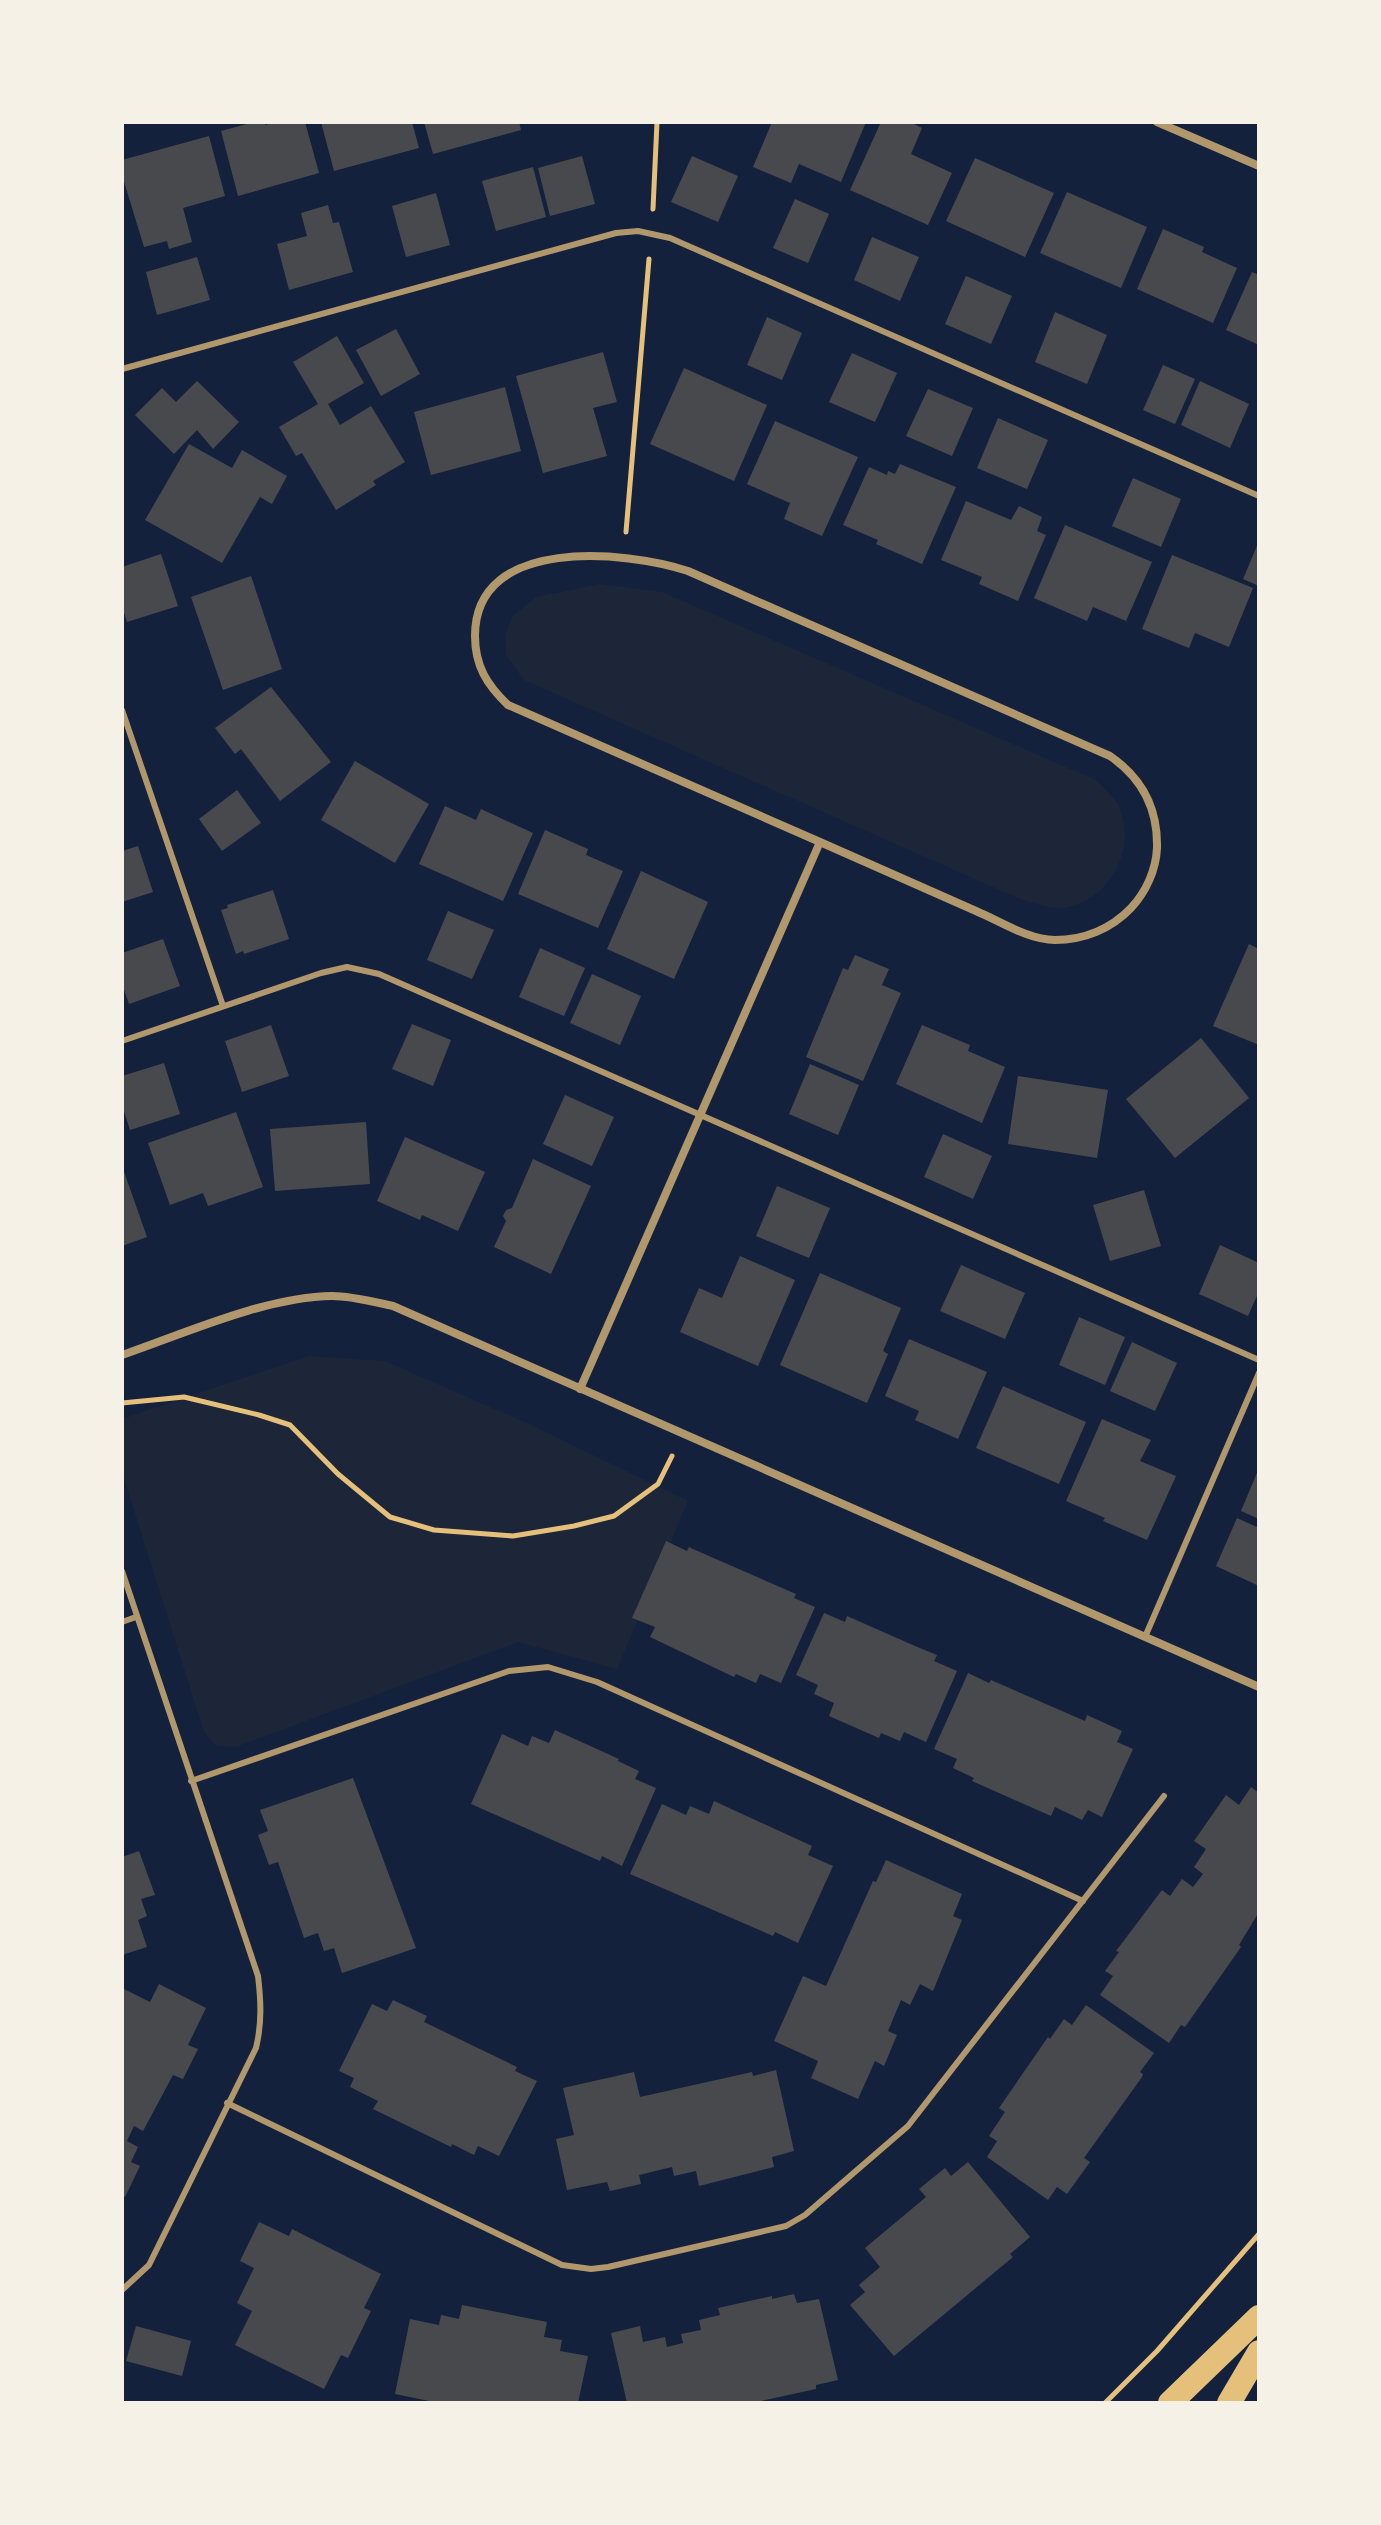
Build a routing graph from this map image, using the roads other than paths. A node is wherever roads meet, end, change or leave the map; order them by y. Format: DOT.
graph roads {
  1 [pos="1157,122"];
  2 [pos="1259,166"];
  3 [pos="122,369"];
  4 [pos="1259,496"];
  5 [pos="122,710"];
  6 [pos="820,842"];
  7 [pos="223,1006"];
  8 [pos="122,1041"];
  9 [pos="700,1116"];
  10 [pos="122,1355"];
  11 [pos="1259,1360"];
  12 [pos="1259,1373"];
  13 [pos="580,1389"];
  14 [pos="122,1571"];
  15 [pos="136,1617"];
  16 [pos="122,1622"];
  17 [pos="1145,1637"];
  18 [pos="1259,1687"];
  19 [pos="191,1781"];
  20 [pos="1164,1796"];
  21 [pos="1083,1901"];
  22 [pos="227,2103"];
  23 [pos="122,2290"];
  24 [pos="1259,2317"];
  25 [pos="1259,2352"];
  26 [pos="1170,2403"];
  27 [pos="1229,2403"];
  1 -- 2 [label="street"];
  3 -- 4 [label="lane"];
  5 -- 7 [label="lane"];
  6 -- 6 [label="street"];
  6 -- 9 [label="street"];
  7 -- 8 [label="lane"];
  7 -- 9 [label="lane"];
  9 -- 11 [label="lane"];
  9 -- 13 [label="street"];
  10 -- 13 [label="street"];
  12 -- 17 [label="lane"];
  13 -- 17 [label="street"];
  14 -- 15 [label="lane"];
  15 -- 16 [label="lane"];
  15 -- 19 [label="lane"];
  17 -- 18 [label="street"];
  19 -- 21 [label="lane"];
  19 -- 22 [label="lane"];
  20 -- 21 [label="lane"];
  21 -- 22 [label="lane"];
  22 -- 23 [label="lane"];
  24 -- 26 [label="highway"];
  25 -- 27 [label="highway"];
}
